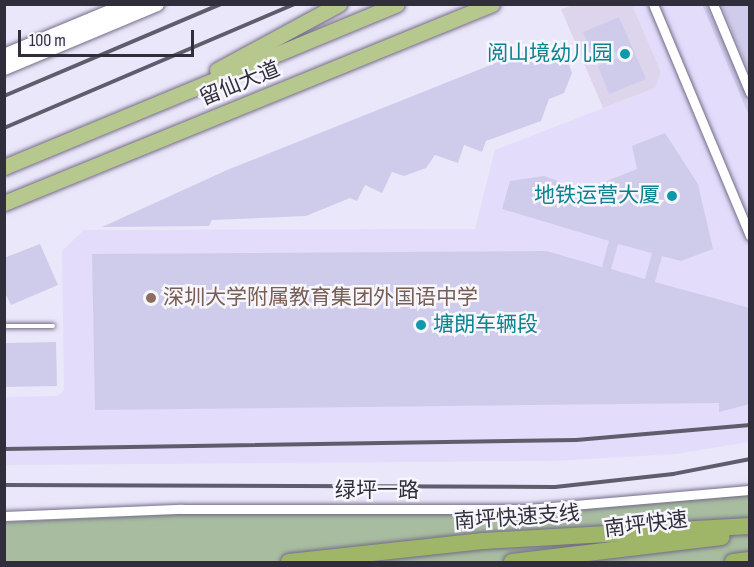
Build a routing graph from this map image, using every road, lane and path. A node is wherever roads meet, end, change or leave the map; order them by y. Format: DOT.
graph roads {
  1 [pos="129,4"];
  2 [pos="158,4"];
  3 [pos="339,4"];
  4 [pos="398,4"];
  5 [pos="492,4"];
  6 [pos="653,4"];
  7 [pos="713,4"];
  8 [pos="4,56"];
  9 [pos="4,68"];
  10 [pos="750,93"];
  11 [pos="138,111"];
  12 [pos="4,167"];
  13 [pos="4,203"];
  14 [pos="750,236"];
  15 [pos="4,326"];
  16 [pos="53,326"];
  17 [pos="750,490"];
  18 [pos="4,516"];
  19 [pos="750,526"];
  20 [pos="750,532"];
  21 [pos="750,560"];
  22 [pos="289,562"];
  23 [pos="512,562"];
  24 [pos="733,562"];
  1 -- 8 [label="main road"];
  2 -- 9 [label="main road"];
  3 -- 11 [label="main road"];
  4 -- 11 [label="main road, 留仙大道"];
  5 -- 13 [label="main road, 留仙大道"];
  6 -- 14 [label="street"];
  7 -- 10 [label="street"];
  11 -- 12 [label="main road, 留仙大道"];
  15 -- 16 [label="lane"];
  17 -- 18 [label="street, 绿坪一路"];
  19 -- 22 [label="highway, 南坪快速支线"];
  20 -- 23 [label="highway, 南坪快速"];
  21 -- 24 [label="highway"];
}
